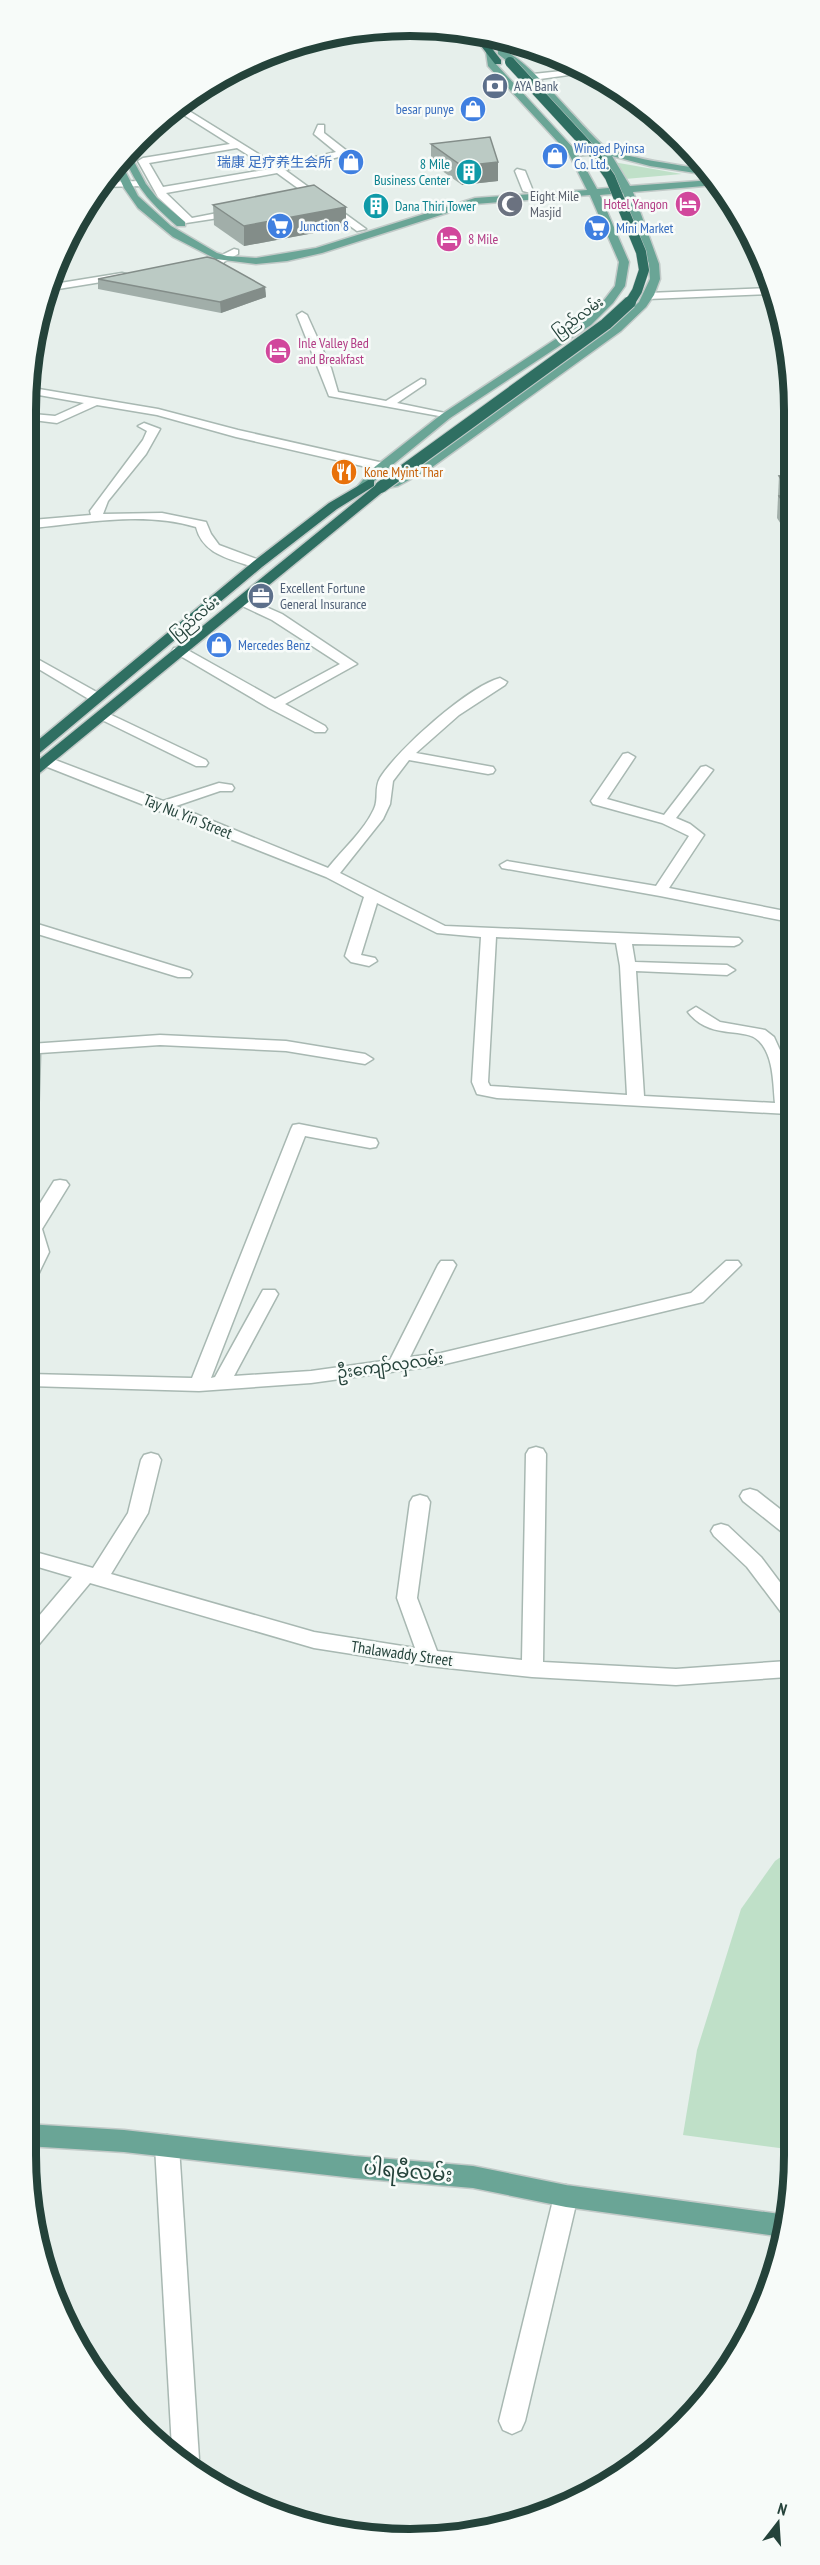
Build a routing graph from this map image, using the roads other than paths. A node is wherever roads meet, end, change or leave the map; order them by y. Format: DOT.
graph roads {
  1 [pos="483,43"];
  2 [pos="494,46"];
  3 [pos="490,52"];
  4 [pos="503,59"];
  5 [pos="571,73"];
  6 [pos="533,77"];
  7 [pos="184,111"];
  8 [pos="321,128"];
  9 [pos="241,145"];
  10 [pos="605,151"];
  11 [pos="573,153"];
  12 [pos="131,161"];
  13 [pos="278,169"];
  14 [pos="519,171"];
  15 [pos="699,172"];
  16 [pos="121,173"];
  17 [pos="701,175"];
  18 [pos="708,183"];
  19 [pos="141,184"];
  20 [pos="111,185"];
  21 [pos="125,185"];
  22 [pos="625,186"];
  23 [pos="676,186"];
  24 [pos="591,189"];
  25 [pos="547,190"];
  26 [pos="561,190"];
  27 [pos="159,191"];
  28 [pos="528,191"];
  29 [pos="600,204"];
  30 [pos="253,209"];
  31 [pos="634,209"];
  32 [pos="360,229"];
  33 [pos="225,261"];
  34 [pos="188,267"];
  35 [pos="131,274"];
  36 [pos="57,286"];
  37 [pos="620,286"];
  38 [pos="764,291"];
  39 [pos="648,296"];
  40 [pos="302,315"];
  41 [pos="421,382"];
  42 [pos="37,392"];
  43 [pos="97,401"];
  44 [pos="387,405"];
  45 [pos="447,416"];
  46 [pos="36,417"];
  47 [pos="144,426"];
  48 [pos="384,467"];
  49 [pos="373,486"];
  50 [pos="98,518"];
  51 [pos="36,524"];
  52 [pos="258,564"];
  53 [pos="241,600"];
  54 [pos="179,651"];
  55 [pos="36,662"];
  56 [pos="500,681"];
  57 [pos="97,698"];
  58 [pos="274,705"];
  59 [pos="103,715"];
  60 [pos="320,729"];
  61 [pos="36,749"];
  62 [pos="405,755"];
  63 [pos="628,757"];
  64 [pos="45,762"];
  65 [pos="201,763"];
  66 [pos="36,769"];
  67 [pos="488,770"];
  68 [pos="705,770"];
  69 [pos="227,788"];
  70 [pos="164,806"];
  71 [pos="668,820"];
  72 [pos="507,865"];
  73 [pos="330,874"];
  74 [pos="660,891"];
  75 [pos="372,895"];
  76 [pos="784,916"];
  77 [pos="36,929"];
  78 [pos="489,933"];
  79 [pos="623,939"];
  80 [pos="734,941"];
  81 [pos="369,961"];
  82 [pos="628,966"];
  83 [pos="727,970"];
  84 [pos="184,974"];
  85 [pos="696,1012"];
  86 [pos="36,1049"];
  87 [pos="365,1059"];
  88 [pos="784,1091"];
  89 [pos="636,1101"];
  90 [pos="784,1109"];
  91 [pos="370,1143"];
  92 [pos="60,1185"];
  93 [pos="36,1224"];
  94 [pos="36,1239"];
  95 [pos="36,1261"];
  96 [pos="447,1265"];
  97 [pos="732,1265"];
  98 [pos="269,1294"];
  99 [pos="397,1365"];
  100 [pos="36,1380"];
  101 [pos="221,1383"];
  102 [pos="199,1384"];
  103 [pos="536,1454"];
  104 [pos="151,1460"];
  105 [pos="750,1496"];
  106 [pos="420,1502"];
  107 [pos="784,1523"];
  108 [pos="721,1531"];
  109 [pos="36,1559"];
  110 [pos="91,1576"];
  111 [pos="784,1602"];
  112 [pos="36,1634"];
  113 [pos="429,1658"];
  114 [pos="532,1669"];
  115 [pos="784,1670"];
  116 [pos="36,2136"];
  117 [pos="167,2146"];
  118 [pos="566,2196"];
  119 [pos="778,2225"];
  120 [pos="512,2421"];
  121 [pos="186,2455"];
  1 -- 3 [label="highway, ပြည်လမ်း"];
  2 -- 4 [label="highway, ပြည်လမ်း"];
  3 -- 4 [label="highway, ပြည်လမ်း"];
  3 -- 11 [label="main road, ပြည်လမ်း"];
  4 -- 6 [label="main road, ပြည်လမ်း"];
  4 -- 49 [label="highway, ပြည်လမ်း, bridge"];
  5 -- 6 [label="street"];
  6 -- 10 [label="main road, ပြည်လမ်း"];
  7 -- 9 [label="street"];
  8 -- 13 [label="street"];
  9 -- 13 [label="street"];
  9 -- 27 [label="street"];
  10 -- 11 [label="street"];
  10 -- 15 [label="main road"];
  10 -- 22 [label="main road, ပြည်လမ်း"];
  11 -- 24 [label="main road, ပြည်လမ်း"];
  12 -- 19 [label="main road"];
  13 -- 27 [label="street"];
  13 -- 32 [label="street"];
  14 -- 28 [label="street"];
  16 -- 21 [label="main road"];
  17 -- 22 [label="main road"];
  18 -- 23 [label="main road"];
  19 -- 21 [label="street"];
  19 -- 33 [label="main road"];
  20 -- 21 [label="street"];
  21 -- 33 [label="main road"];
  22 -- 23 [label="main road"];
  22 -- 24 [label="main road"];
  22 -- 31 [label="main road, ပြည်လမ်း"];
  23 -- 31 [label="main road"];
  24 -- 25 [label="main road"];
  24 -- 26 [label="main road"];
  24 -- 29 [label="main road, ပြည်လမ်း"];
  25 -- 26 [label="main road"];
  25 -- 28 [label="main road"];
  26 -- 29 [label="main road"];
  26 -- 33 [label="main road"];
  27 -- 30 [label="street"];
  28 -- 32 [label="main road"];
  29 -- 37 [label="main road, ပြည်လမ်း"];
  31 -- 39 [label="main road, ပြည်လမ်း"];
  32 -- 33 [label="main road"];
  33 -- 34 [label="street"];
  35 -- 36 [label="street"];
  37 -- 39 [label="main road"];
  37 -- 45 [label="main road, ပြည်လမ်း"];
  38 -- 39 [label="street"];
  39 -- 49 [label="main road, ပြည်လမ်း"];
  40 -- 44 [label="street"];
  41 -- 44 [label="street"];
  42 -- 43 [label="street"];
  43 -- 46 [label="street"];
  43 -- 48 [label="street"];
  44 -- 45 [label="street"];
  45 -- 48 [label="main road, ပြည်လမ်း"];
  47 -- 50 [label="street"];
  48 -- 49 [label="main road, ပြည်လမ်း"];
  49 -- 52 [label="highway, ပြည်လမ်း"];
  49 -- 53 [label="highway, ပြည်လမ်း"];
  50 -- 51 [label="street"];
  50 -- 52 [label="street"];
  52 -- 57 [label="highway, ပြည်လမ်း"];
  53 -- 54 [label="highway, ပြည်လမ်း"];
  53 -- 58 [label="street"];
  54 -- 58 [label="street"];
  54 -- 59 [label="highway, ပြည်လမ်း"];
  55 -- 57 [label="street"];
  56 -- 62 [label="street"];
  57 -- 61 [label="highway, ပြည်လမ်း"];
  58 -- 60 [label="street"];
  59 -- 64 [label="highway, ပြည်လမ်း"];
  59 -- 65 [label="street"];
  62 -- 67 [label="street"];
  62 -- 73 [label="street"];
  63 -- 71 [label="street"];
  64 -- 66 [label="highway, ပြည်လမ်း"];
  64 -- 70 [label="street, Tay Nu Yin Street"];
  68 -- 71 [label="street"];
  69 -- 70 [label="street"];
  70 -- 73 [label="street, Tay Nu Yin Street"];
  71 -- 74 [label="street"];
  72 -- 74 [label="street"];
  73 -- 75 [label="street, Tay Nu Yin Street"];
  74 -- 76 [label="street"];
  75 -- 78 [label="street, Tay Nu Yin Street"];
  75 -- 81 [label="street"];
  77 -- 84 [label="street"];
  78 -- 79 [label="street, Tay Nu Yin Street"];
  78 -- 89 [label="street"];
  79 -- 80 [label="street, Tay Nu Yin Street"];
  79 -- 82 [label="street"];
  82 -- 83 [label="street"];
  82 -- 89 [label="street"];
  85 -- 88 [label="street"];
  86 -- 87 [label="street"];
  89 -- 90 [label="street"];
  91 -- 102 [label="street"];
  92 -- 93 [label="street"];
  94 -- 95 [label="street"];
  96 -- 99 [label="street"];
  97 -- 99 [label="street, ဦးကျော်လှလမ်း"];
  98 -- 101 [label="street"];
  99 -- 101 [label="street, ဦးကျော်လှလမ်း"];
  100 -- 102 [label="street, ဦးကျော်လှလမ်း"];
  101 -- 102 [label="street, ဦးကျော်လှလမ်း"];
  103 -- 114 [label="street"];
  104 -- 110 [label="street"];
  105 -- 107 [label="street"];
  106 -- 113 [label="street"];
  108 -- 111 [label="street"];
  109 -- 110 [label="street, Thalawaddy Street"];
  110 -- 112 [label="street"];
  110 -- 113 [label="street, Thalawaddy Street"];
  113 -- 114 [label="street, Thalawaddy Street"];
  114 -- 115 [label="street, Thalawaddy Street"];
  116 -- 117 [label="main road, ပါရမီလမ်း"];
  117 -- 118 [label="main road, ပါရမီလမ်း"];
  117 -- 121 [label="street"];
  118 -- 119 [label="main road, ပါရမီလမ်း"];
  118 -- 120 [label="street"];
}
